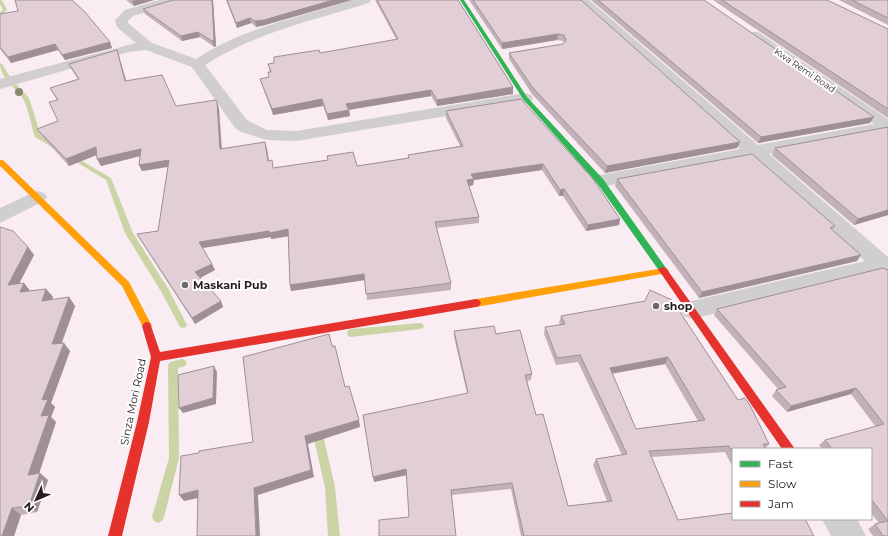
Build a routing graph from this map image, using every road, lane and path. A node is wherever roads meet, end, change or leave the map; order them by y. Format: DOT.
graph roads {
  1 [pos="172,0"];
  2 [pos="365,0"];
  3 [pos="462,0"];
  4 [pos="582,0"];
  5 [pos="744,29"];
  6 [pos="147,46"];
  7 [pos="512,52"];
  8 [pos="497,55"];
  9 [pos="197,64"];
  10 [pos="0,84"];
  11 [pos="525,98"];
  12 [pos="888,126"];
  13 [pos="754,151"];
  14 [pos="0,162"];
  15 [pos="600,181"];
  16 [pos="37,197"];
  17 [pos="0,216"];
  18 [pos="886,267"];
  19 [pos="664,271"];
  20 [pos="692,310"];
  21 [pos="156,357"];
  22 [pos="788,448"];
  23 [pos="839,520"];
  24 [pos="115,536"];
  25 [pos="850,536"];
  1 -- 6 [label="street"];
  2 -- 9 [label="street"];
  3 -- 8 [label="street"];
  4 -- 13 [label="street"];
  5 -- 12 [label="street, Kwa Remi Road"];
  6 -- 9 [label="street"];
  6 -- 10 [label="street"];
  7 -- 8 [label="street"];
  8 -- 11 [label="street"];
  9 -- 11 [label="street"];
  11 -- 15 [label="street"];
  12 -- 13 [label="street"];
  13 -- 15 [label="street"];
  13 -- 18 [label="street"];
  14 -- 16 [label="street, Sinza Mori Road"];
  15 -- 19 [label="street"];
  16 -- 17 [label="street"];
  16 -- 21 [label="street, Sinza Mori Road"];
  18 -- 20 [label="street"];
  19 -- 20 [label="street"];
  19 -- 21 [label="street"];
  20 -- 22 [label="street"];
  21 -- 24 [label="street, Sinza Mori Road"];
  23 -- 25 [label="street"];
}
